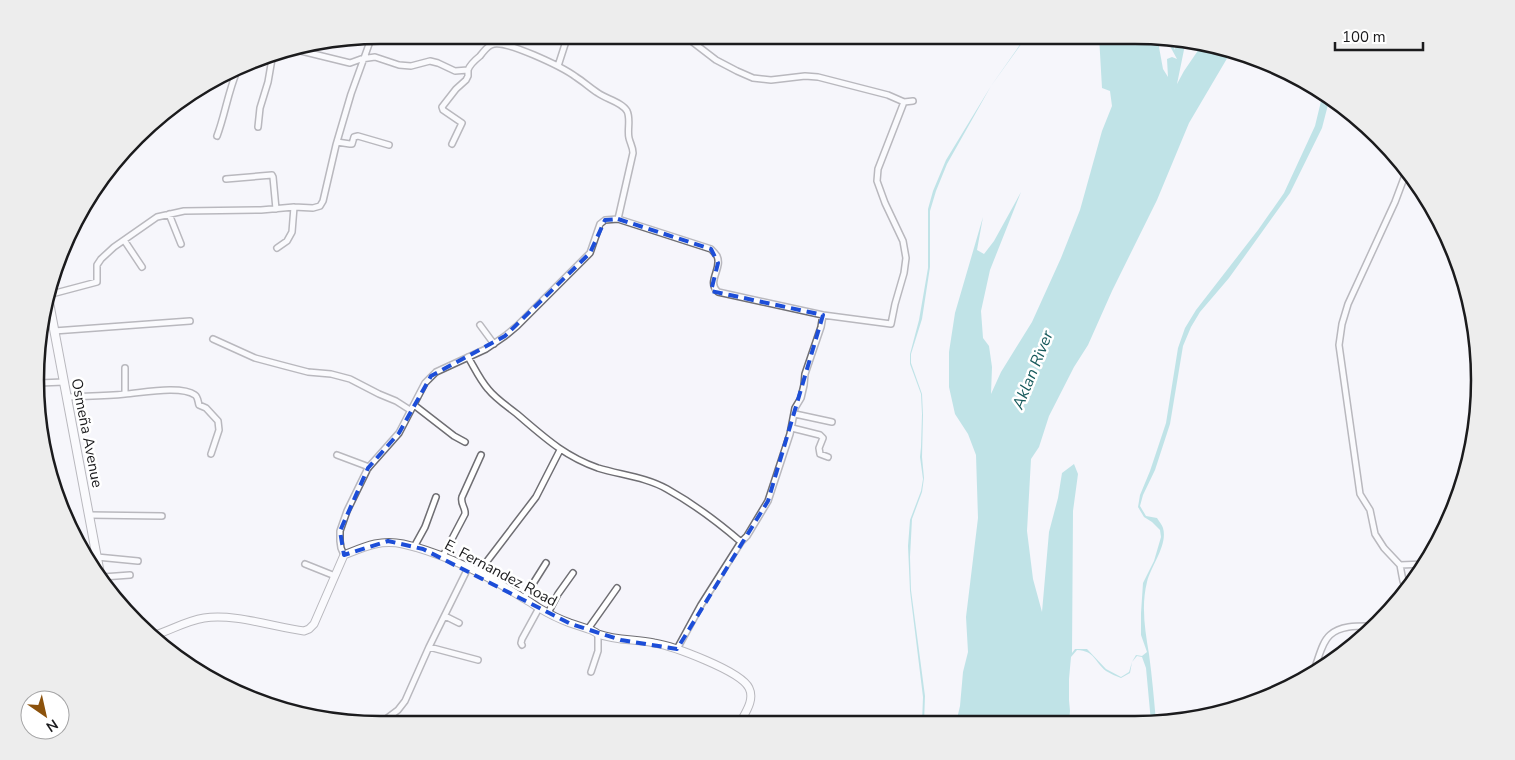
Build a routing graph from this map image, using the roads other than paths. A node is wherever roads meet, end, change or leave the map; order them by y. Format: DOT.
graph roads {
  1 [pos="369,44"];
  2 [pos="565,44"];
  3 [pos="696,44"];
  4 [pos="304,52"];
  5 [pos="364,59"];
  6 [pos="271,62"];
  7 [pos="558,66"];
  8 [pos="468,70"];
  9 [pos="235,76"];
  10 [pos="913,101"];
  11 [pos="904,102"];
  12 [pos="258,127"];
  13 [pos="217,136"];
  14 [pos="337,142"];
  15 [pos="452,144"];
  16 [pos="389,145"];
  17 [pos="226,178"];
  18 [pos="1404,178"];
  19 [pos="294,207"];
  20 [pos="276,209"];
  21 [pos="169,214"];
  22 [pos="618,219"];
  23 [pos="124,240"];
  24 [pos="180,244"];
  25 [pos="277,248"];
  26 [pos="142,267"];
  27 [pos="55,294"];
  28 [pos="51,311"];
  29 [pos="823,315"];
  30 [pos="190,320"];
  31 [pos="480,325"];
  32 [pos="54,331"];
  33 [pos="212,339"];
  34 [pos="494,344"];
  35 [pos="468,357"];
  36 [pos="125,368"];
  37 [pos="64,382"];
  38 [pos="44,384"];
  39 [pos="125,394"];
  40 [pos="67,397"];
  41 [pos="414,405"];
  42 [pos="410,410"];
  43 [pos="795,414"];
  44 [pos="832,422"];
  45 [pos="792,428"];
  46 [pos="464,442"];
  47 [pos="560,450"];
  48 [pos="211,454"];
  49 [pos="337,455"];
  50 [pos="481,455"];
  51 [pos="828,457"];
  52 [pos="369,467"];
  53 [pos="436,497"];
  54 [pos="89,515"];
  55 [pos="162,516"];
  56 [pos="741,542"];
  57 [pos="414,547"];
  58 [pos="344,555"];
  59 [pos="443,556"];
  60 [pos="96,558"];
  61 [pos="138,561"];
  62 [pos="546,563"];
  63 [pos="304,564"];
  64 [pos="1417,564"];
  65 [pos="1400,565"];
  66 [pos="468,568"];
  67 [pos="478,573"];
  68 [pos="572,573"];
  69 [pos="130,574"];
  70 [pos="335,576"];
  71 [pos="107,577"];
  72 [pos="1404,583"];
  73 [pos="617,588"];
  74 [pos="524,598"];
  75 [pos="539,608"];
  76 [pos="548,613"];
  77 [pos="445,616"];
  78 [pos="459,623"];
  79 [pos="1364,627"];
  80 [pos="588,629"];
  81 [pos="158,633"];
  82 [pos="598,634"];
  83 [pos="522,645"];
  84 [pos="429,646"];
  85 [pos="677,649"];
  86 [pos="478,660"];
  87 [pos="1316,663"];
  88 [pos="591,672"];
  89 [pos="390,716"];
  90 [pos="744,716"];
  1 -- 5 [label="street"];
  2 -- 7 [label="street"];
  3 -- 11 [label="street"];
  4 -- 5 [label="street"];
  5 -- 8 [label="street"];
  5 -- 14 [label="street"];
  6 -- 12 [label="street"];
  7 -- 8 [label="street"];
  7 -- 22 [label="street"];
  8 -- 15 [label="street"];
  9 -- 13 [label="street"];
  10 -- 11 [label="street"];
  11 -- 29 [label="street"];
  14 -- 16 [label="street"];
  14 -- 19 [label="street"];
  17 -- 20 [label="street"];
  18 -- 65 [label="street"];
  19 -- 20 [label="street"];
  19 -- 25 [label="street"];
  20 -- 21 [label="street"];
  21 -- 23 [label="street"];
  21 -- 24 [label="street"];
  22 -- 29 [label="street"];
  22 -- 34 [label="street"];
  23 -- 26 [label="street"];
  23 -- 27 [label="street"];
  28 -- 32 [label="main road, Osmeña Avenue"];
  29 -- 43 [label="street"];
  30 -- 32 [label="street"];
  31 -- 34 [label="street"];
  32 -- 37 [label="main road, Osmeña Avenue"];
  33 -- 42 [label="street"];
  34 -- 35 [label="street"];
  35 -- 41 [label="street"];
  35 -- 47 [label="street"];
  36 -- 39 [label="street"];
  37 -- 38 [label="street"];
  37 -- 40 [label="main road, Osmeña Avenue"];
  39 -- 40 [label="street"];
  39 -- 48 [label="street"];
  40 -- 54 [label="main road, Osmeña Avenue"];
  41 -- 42 [label="street"];
  41 -- 46 [label="street"];
  42 -- 52 [label="street"];
  43 -- 44 [label="street"];
  43 -- 45 [label="street"];
  45 -- 51 [label="street"];
  45 -- 56 [label="street"];
  47 -- 56 [label="street"];
  47 -- 67 [label="street"];
  49 -- 52 [label="street"];
  50 -- 59 [label="street"];
  52 -- 58 [label="street"];
  53 -- 57 [label="street"];
  54 -- 55 [label="street"];
  54 -- 60 [label="main road, Osmeña Avenue"];
  56 -- 85 [label="street"];
  57 -- 58 [label="street, E. Fernandez Road"];
  57 -- 59 [label="street, E. Fernandez Road"];
  58 -- 70 [label="street"];
  59 -- 66 [label="street, E. Fernandez Road"];
  60 -- 61 [label="street"];
  62 -- 74 [label="street"];
  63 -- 70 [label="street"];
  64 -- 65 [label="street"];
  65 -- 72 [label="street"];
  66 -- 67 [label="street, E. Fernandez Road"];
  66 -- 77 [label="street"];
  67 -- 74 [label="street, E. Fernandez Road"];
  68 -- 76 [label="street"];
  69 -- 71 [label="street"];
  70 -- 81 [label="street"];
  73 -- 80 [label="street"];
  74 -- 75 [label="street, E. Fernandez Road"];
  75 -- 76 [label="street, E. Fernandez Road"];
  75 -- 83 [label="street"];
  76 -- 80 [label="street, E. Fernandez Road"];
  77 -- 78 [label="street"];
  77 -- 84 [label="street"];
  79 -- 87 [label="street"];
  80 -- 82 [label="street, E. Fernandez Road"];
  82 -- 85 [label="street, E. Fernandez Road"];
  82 -- 88 [label="street"];
  84 -- 86 [label="street"];
  84 -- 89 [label="street"];
  85 -- 90 [label="street, E. Fernandez Road"];
}
